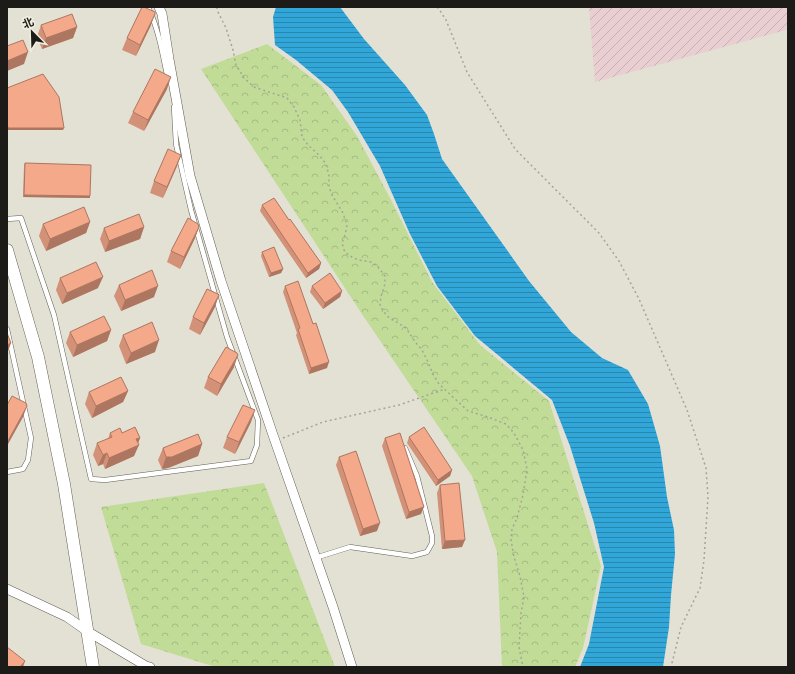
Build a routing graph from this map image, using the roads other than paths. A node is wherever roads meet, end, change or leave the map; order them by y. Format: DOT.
graph roads {
  1 [pos="148,7"];
  2 [pos="159,7"];
  3 [pos="7,219"];
  4 [pos="7,250"];
  5 [pos="7,329"];
  6 [pos="405,448"];
  7 [pos="7,472"];
  8 [pos="316,558"];
  9 [pos="7,589"];
  10 [pos="87,631"];
  11 [pos="93,667"];
  12 [pos="150,667"];
  13 [pos="352,667"];
  1 -- 3 [label="lane"];
  2 -- 8 [label="street"];
  4 -- 10 [label="street"];
  5 -- 7 [label="lane"];
  6 -- 8 [label="lane"];
  8 -- 13 [label="street"];
  9 -- 10 [label="street"];
  10 -- 11 [label="street"];
  10 -- 12 [label="street"];
}
